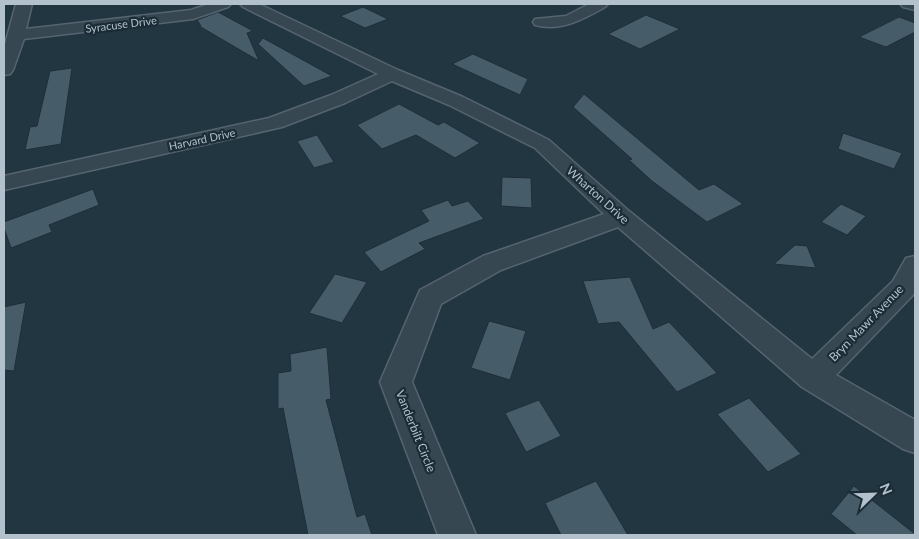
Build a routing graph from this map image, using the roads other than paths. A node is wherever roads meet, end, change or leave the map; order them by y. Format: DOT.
graph roads {
  1 [pos="24,4"];
  2 [pos="223,4"];
  3 [pos="248,4"];
  4 [pos="600,4"];
  5 [pos="908,4"];
  6 [pos="915,6"];
  7 [pos="541,22"];
  8 [pos="17,35"];
  9 [pos="4,70"];
  10 [pos="392,74"];
  11 [pos="4,183"];
  12 [pos="621,217"];
  13 [pos="915,265"];
  14 [pos="813,378"];
  15 [pos="915,438"];
  16 [pos="457,535"];
  1 -- 8 [label="street"];
  2 -- 8 [label="street, Syracuse Drive"];
  3 -- 10 [label="street, Wharton Drive"];
  4 -- 7 [label="street"];
  5 -- 6 [label="street"];
  8 -- 9 [label="street"];
  10 -- 11 [label="street, Harvard Drive"];
  10 -- 12 [label="street, Wharton Drive"];
  12 -- 14 [label="street, Wharton Drive"];
  12 -- 16 [label="street, Vanderbilt Circle"];
  13 -- 14 [label="street, Bryn Mawr Avenue"];
  14 -- 15 [label="street, Wharton Drive"];
}
